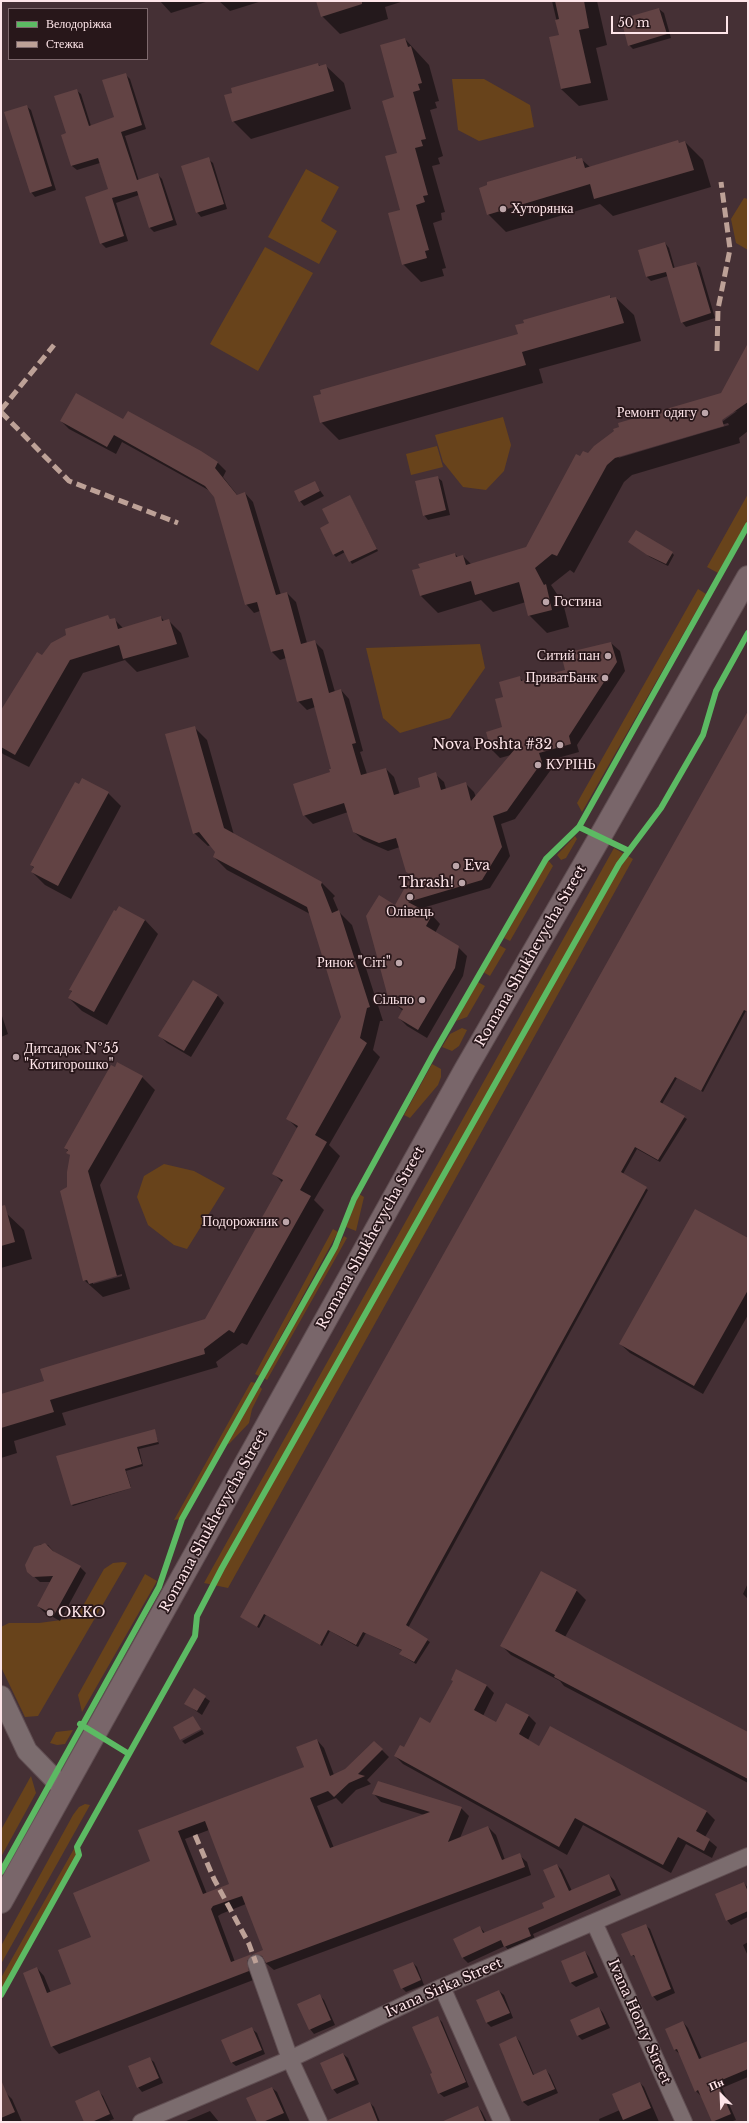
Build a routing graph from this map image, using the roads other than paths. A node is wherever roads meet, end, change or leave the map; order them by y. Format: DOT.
graph roads {
  1 [pos="748,577"];
  2 [pos="1,1696"];
  3 [pos="64,1789"];
  4 [pos="747,1860"];
  5 [pos="1,1902"];
  6 [pos="594,1922"];
  7 [pos="256,1963"];
  8 [pos="442,1987"];
  9 [pos="290,2059"];
  10 [pos="141,2122"];
  11 [pos="319,2122"];
  12 [pos="502,2122"];
  13 [pos="684,2122"];
  1 -- 3 [label="main road, Romana Shukhevycha Street"];
  2 -- 3 [label="street"];
  3 -- 5 [label="main road, Romana Shukhevycha Street"];
  4 -- 6 [label="street, Ivana Sirka Street"];
  6 -- 8 [label="street, Ivana Sirka Street"];
  6 -- 13 [label="street, Ivana Honty Street"];
  7 -- 9 [label="street"];
  8 -- 9 [label="street, Ivana Sirka Street"];
  8 -- 12 [label="street"];
  9 -- 10 [label="street, Ivana Sirka Street"];
  9 -- 11 [label="street"];
}
